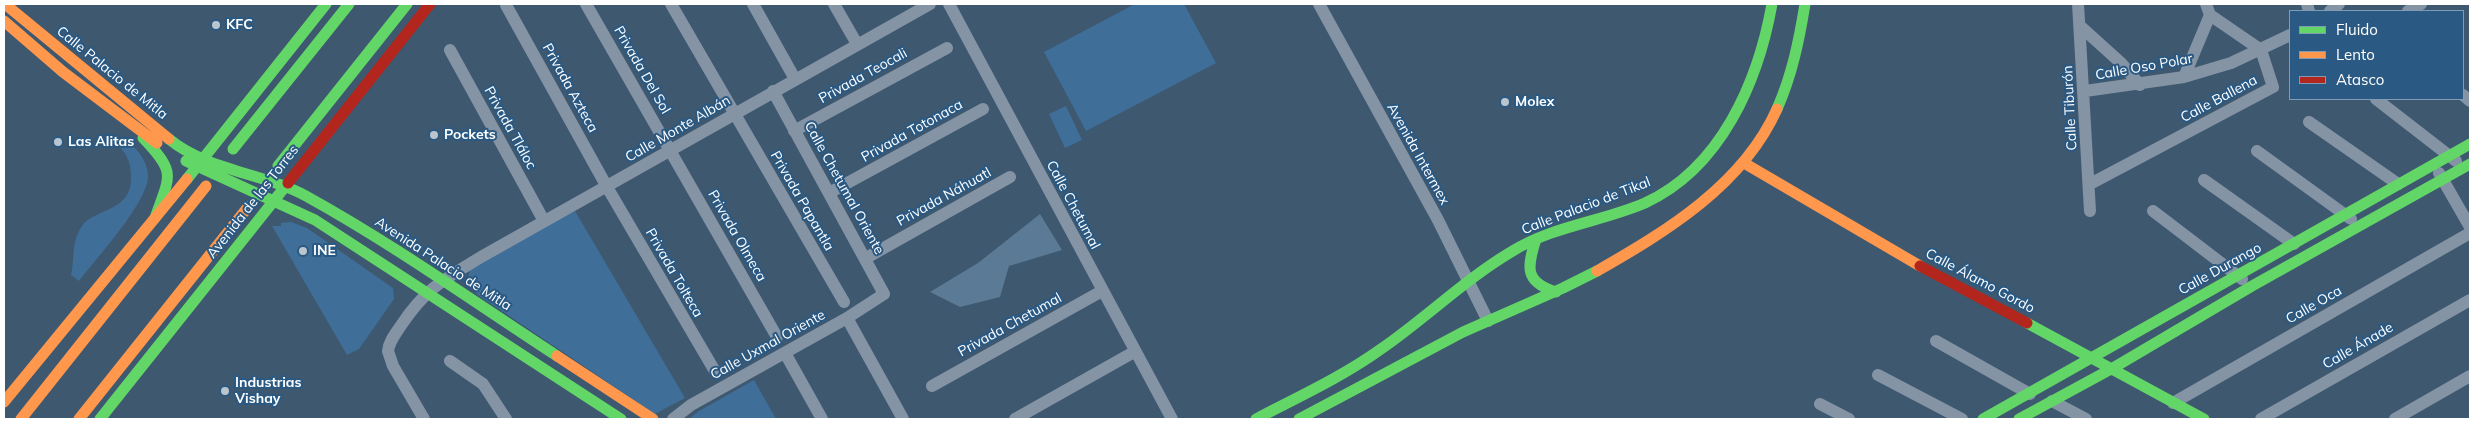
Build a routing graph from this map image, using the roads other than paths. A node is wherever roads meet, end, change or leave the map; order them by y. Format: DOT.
graph roads {
  1 [pos="5,4"];
  2 [pos="326,4"];
  3 [pos="349,4"];
  4 [pos="407,4"];
  5 [pos="430,4"];
  6 [pos="506,4"];
  7 [pos="586,4"];
  8 [pos="671,4"];
  9 [pos="753,4"];
  10 [pos="834,4"];
  11 [pos="949,4"];
  12 [pos="1319,4"];
  13 [pos="1772,4"];
  14 [pos="1806,4"];
  15 [pos="2078,4"];
  16 [pos="2421,4"];
  17 [pos="924,5"];
  18 [pos="2208,9"];
  19 [pos="2410,10"];
  20 [pos="4,21"];
  21 [pos="2080,26"];
  22 [pos="2289,36"];
  23 [pos="857,44"];
  24 [pos="947,48"];
  25 [pos="450,50"];
  26 [pos="2261,50"];
  27 [pos="2184,77"];
  28 [pos="795,79"];
  29 [pos="2140,85"];
  30 [pos="773,91"];
  31 [pos="2084,91"];
  32 [pos="2377,100"];
  33 [pos="983,108"];
  34 [pos="734,114"];
  35 [pos="2310,122"];
  36 [pos="128,123"];
  37 [pos="794,131"];
  38 [pos="2470,144"];
  39 [pos="233,149"];
  40 [pos="671,151"];
  41 [pos="2257,151"];
  42 [pos="2451,155"];
  43 [pos="205,158"];
  44 [pos="1744,163"];
  45 [pos="2433,165"];
  46 [pos="278,166"];
  47 [pos="2466,166"];
  48 [pos="196,167"];
  49 [pos="1010,177"];
  50 [pos="2444,179"];
  51 [pos="2204,180"];
  52 [pos="2090,184"];
  53 [pos="2398,184"];
  54 [pos="206,186"];
  55 [pos="284,187"];
  56 [pos="607,187"];
  57 [pos="829,193"];
  58 [pos="274,200"];
  59 [pos="248,207"];
  60 [pos="2153,211"];
  61 [pos="2090,212"];
  62 [pos="2346,215"];
  63 [pos="154,221"];
  64 [pos="544,221"];
  65 [pos="2359,226"];
  66 [pos="2470,227"];
  67 [pos="2470,233"];
  68 [pos="1536,239"];
  69 [pos="2294,244"];
  70 [pos="866,258"];
  71 [pos="2239,276"];
  72 [pos="1469,280"];
  73 [pos="440,281"];
  74 [pos="2252,286"];
  75 [pos="1102,291"];
  76 [pos="426,292"];
  77 [pos="1556,292"];
  78 [pos="880,298"];
  79 [pos="2470,300"];
  80 [pos="844,302"];
  81 [pos="847,318"];
  82 [pos="1488,321"];
  83 [pos="777,337"];
  84 [pos="1936,341"];
  85 [pos="1134,352"];
  86 [pos="785,353"];
  87 [pos="2092,358"];
  88 [pos="450,361"];
  89 [pos="2113,368"];
  90 [pos="716,373"];
  91 [pos="1878,375"];
  92 [pos="2470,376"];
  93 [pos="932,386"];
  94 [pos="2030,394"];
  95 [pos="2052,401"];
  96 [pos="4,402"];
  97 [pos="2173,403"];
  98 [pos="1820,404"];
  99 [pos="1168,418"];
  100 [pos="21,419"];
  101 [pos="79,419"];
  102 [pos="100,419"];
  103 [pos="424,419"];
  104 [pos="506,419"];
  105 [pos="620,419"];
  106 [pos="653,419"];
  107 [pos="673,419"];
  108 [pos="822,419"];
  109 [pos="904,419"];
  110 [pos="1015,419"];
  111 [pos="1256,419"];
  112 [pos="1299,419"];
  113 [pos="1849,419"];
  114 [pos="1962,419"];
  115 [pos="1983,419"];
  116 [pos="2019,419"];
  117 [pos="2086,419"];
  118 [pos="2204,419"];
  119 [pos="2261,419"];
  120 [pos="2395,419"];
  1 -- 43 [label="main road, Calle Palacio de Mitla"];
  2 -- 43 [label="main road"];
  3 -- 39 [label="main road"];
  4 -- 46 [label="main road, Avenida de las Torres"];
  5 -- 55 [label="main road, Avenida de las Torres"];
  6 -- 56 [label="street, Privada Azteca"];
  7 -- 40 [label="street, Privada Del Sol"];
  8 -- 34 [label="street, Privada Papantla"];
  9 -- 28 [label="street"];
  10 -- 23 [label="street"];
  11 -- 75 [label="street, Calle Chetumal"];
  12 -- 72 [label="street, Avenida Intermex"];
  13 -- 68 [label="main road, Calle Palacio de Tikal"];
  14 -- 44 [label="main road"];
  15 -- 21 [label="street, Calle Tiburón"];
  16 -- 19 [label="street"];
  17 -- 23 [label="street, Calle Monte Albán"];
  18 -- 26 [label="street"];
  18 -- 27 [label="street"];
  20 -- 36 [label="main road, Calle Palacio de Mitla"];
  21 -- 29 [label="street"];
  21 -- 31 [label="street, Calle Tiburón"];
  22 -- 26 [label="street, Calle Oso Polar"];
  23 -- 28 [label="street, Calle Monte Albán"];
  24 -- 37 [label="street, Privada Teocali"];
  25 -- 64 [label="street, Privada Tláloc"];
  26 -- 27 [label="street, Calle Oso Polar"];
  26 -- 52 [label="street, Calle Ballena"];
  27 -- 29 [label="street, Calle Oso Polar"];
  28 -- 30 [label="street, Calle Monte Albán"];
  29 -- 31 [label="street, Calle Oso Polar"];
  30 -- 34 [label="street, Calle Monte Albán"];
  30 -- 37 [label="street, Calle Chetumal Oriente"];
  31 -- 52 [label="street, Calle Tiburón"];
  32 -- 42 [label="street"];
  33 -- 57 [label="street, Privada Totonaca"];
  34 -- 40 [label="street, Calle Monte Albán"];
  34 -- 80 [label="street, Privada Papantla"];
  35 -- 53 [label="street"];
  36 -- 48 [label="main road, Calle Palacio de Mitla"];
  36 -- 63 [label="main road"];
  37 -- 57 [label="street, Calle Chetumal Oriente"];
  38 -- 42 [label="main road, Calle Durango"];
  40 -- 56 [label="street, Calle Monte Albán"];
  40 -- 83 [label="street, Privada Olmeca"];
  41 -- 62 [label="street"];
  42 -- 45 [label="main road, Calle Durango"];
  42 -- 47 [label="street"];
  43 -- 48 [label="main road"];
  43 -- 55 [label="main road, Avenida Palacio de Mitla"];
  44 -- 77 [label="main road"];
  44 -- 87 [label="main road, Calle Álamo Gordo"];
  45 -- 50 [label="street"];
  45 -- 53 [label="main road, Calle Durango"];
  47 -- 50 [label="main road"];
  48 -- 58 [label="main road"];
  48 -- 63 [label="main road"];
  49 -- 70 [label="street, Privada Náhuatl"];
  50 -- 65 [label="main road"];
  50 -- 66 [label="street"];
  51 -- 69 [label="street"];
  52 -- 61 [label="street, Calle Tiburón"];
  53 -- 62 [label="main road, Calle Durango"];
  54 -- 100 [label="main road"];
  55 -- 58 [label="main road, Avenida de las Torres"];
  55 -- 73 [label="main road, Avenida Palacio de Mitla"];
  56 -- 64 [label="street, Calle Monte Albán"];
  56 -- 90 [label="street, Privada Tolteca"];
  57 -- 70 [label="street, Calle Chetumal Oriente"];
  58 -- 76 [label="main road"];
  58 -- 102 [label="main road, Avenida de las Torres"];
  59 -- 101 [label="main road, Avenida de las Torres"];
  60 -- 71 [label="street"];
  62 -- 65 [label="street"];
  62 -- 69 [label="main road, Calle Durango"];
  63 -- 96 [label="main road"];
  64 -- 73 [label="street, Calle Monte Albán"];
  65 -- 74 [label="main road"];
  67 -- 97 [label="street, Calle Oca"];
  68 -- 72 [label="main road, Calle Palacio de Tikal"];
  68 -- 77 [label="main road"];
  69 -- 71 [label="main road, Calle Durango"];
  70 -- 78 [label="street, Calle Chetumal Oriente"];
  71 -- 74 [label="street"];
  71 -- 87 [label="main road, Calle Durango"];
  72 -- 82 [label="street, Avenida Intermex"];
  72 -- 111 [label="main road, Calle Palacio de Tikal"];
  73 -- 76 [label="street"];
  73 -- 106 [label="main road, Avenida Palacio de Mitla"];
  74 -- 89 [label="main road"];
  75 -- 85 [label="street, Calle Chetumal"];
  75 -- 93 [label="street, Privada Chetumal"];
  76 -- 103 [label="street"];
  76 -- 105 [label="main road"];
  77 -- 82 [label="main road"];
  78 -- 81 [label="street, Calle Uxmal Oriente"];
  79 -- 119 [label="street, Calle Ánade"];
  81 -- 86 [label="street, Calle Uxmal Oriente"];
  81 -- 109 [label="street"];
  82 -- 112 [label="main road"];
  84 -- 94 [label="street"];
  85 -- 99 [label="street, Calle Chetumal"];
  85 -- 110 [label="street"];
  86 -- 107 [label="street, Calle Uxmal Oriente"];
  86 -- 108 [label="street"];
  87 -- 89 [label="main road, Calle Álamo Gordo"];
  87 -- 94 [label="main road, Calle Durango"];
  88 -- 104 [label="street"];
  89 -- 95 [label="main road"];
  89 -- 97 [label="main road, Calle Álamo Gordo"];
  91 -- 114 [label="street"];
  92 -- 120 [label="street"];
  94 -- 115 [label="main road, Calle Durango"];
  95 -- 116 [label="main road"];
  95 -- 117 [label="street"];
  97 -- 118 [label="main road, Calle Álamo Gordo"];
  98 -- 113 [label="street"];
}
